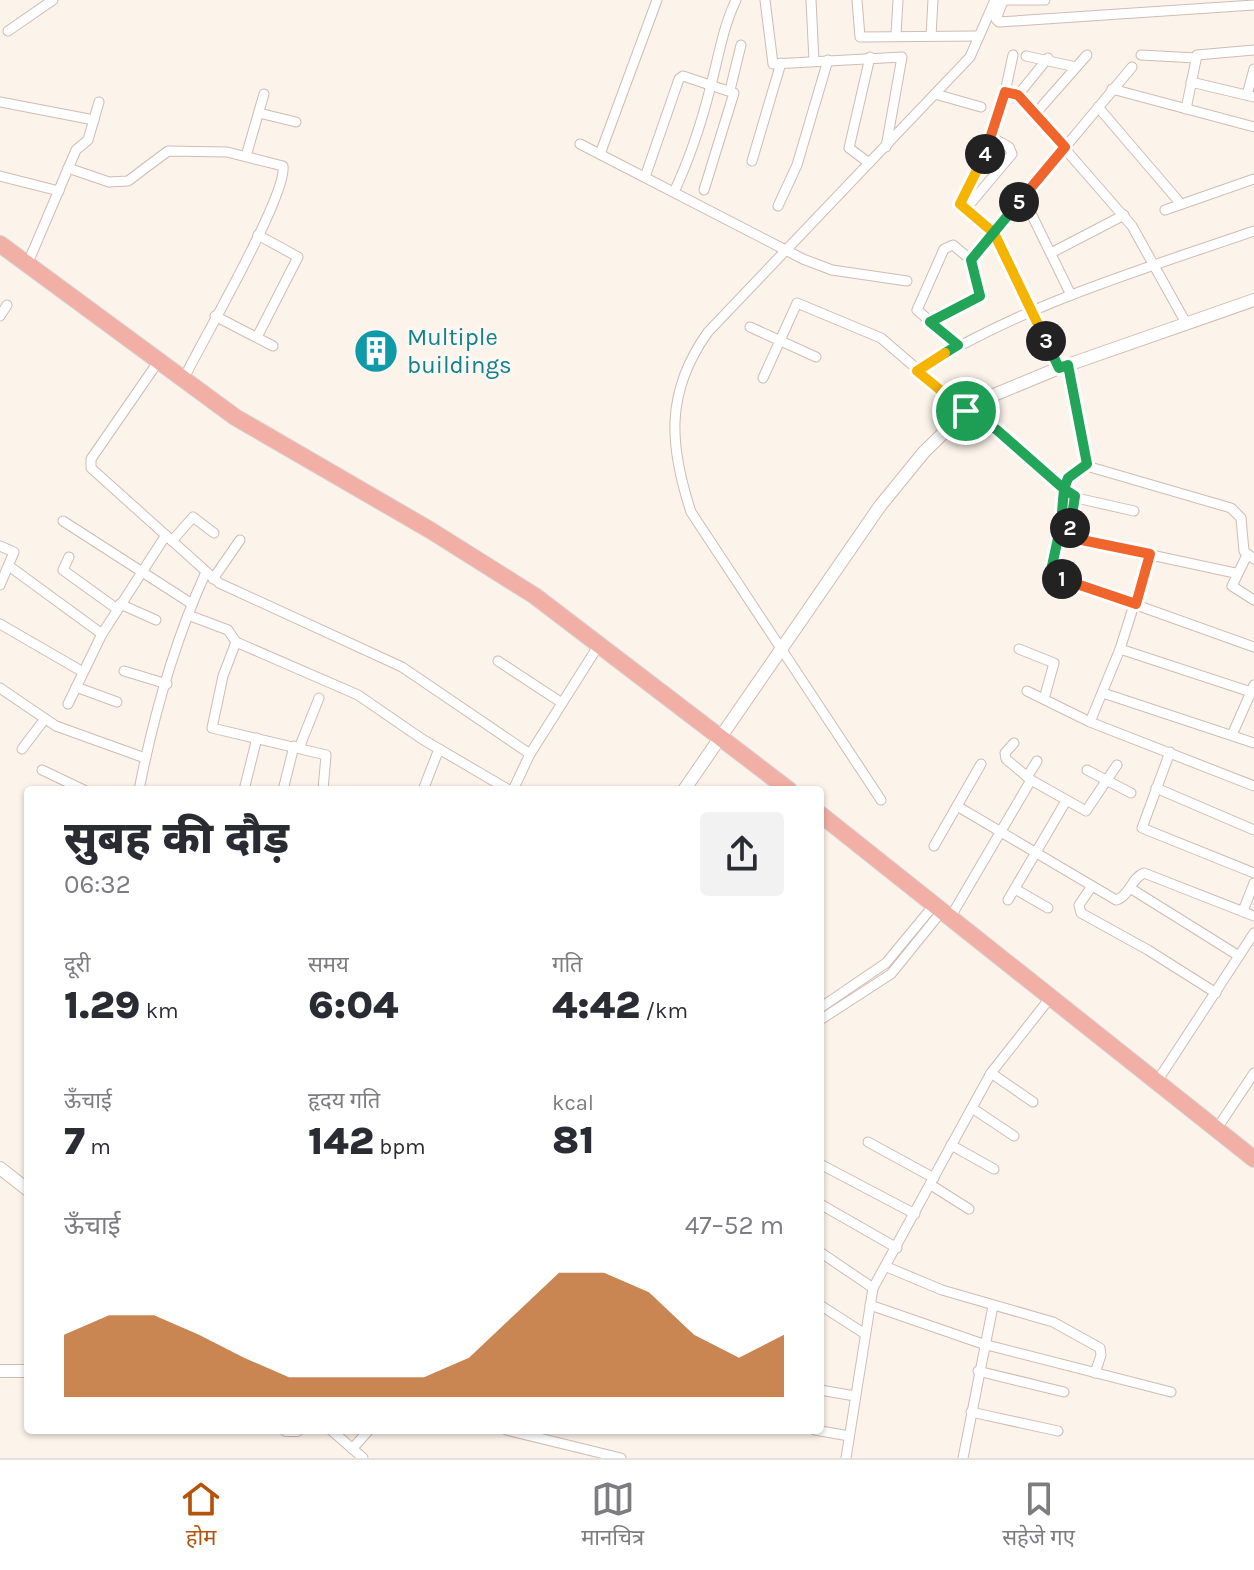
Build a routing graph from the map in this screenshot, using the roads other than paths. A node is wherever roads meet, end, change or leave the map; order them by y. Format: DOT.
graph roads {
  1 [pos="53,0"];
  2 [pos="657,0"];
  3 [pos="736,0"];
  4 [pos="765,0"];
  5 [pos="811,0"];
  6 [pos="857,0"];
  7 [pos="898,0"];
  8 [pos="933,0"];
  9 [pos="1000,0"];
  10 [pos="1045,0"];
  11 [pos="1223,3"];
  12 [pos="1254,5"];
  13 [pos="8,31"];
  14 [pos="896,35"];
  15 [pos="931,36"];
  16 [pos="979,36"];
  17 [pos="741,45"];
  18 [pos="1254,50"];
  19 [pos="1013,55"];
  20 [pos="1087,55"];
  21 [pos="1141,55"];
  22 [pos="1026,56"];
  23 [pos="870,57"];
  24 [pos="1048,58"];
  25 [pos="1196,58"];
  26 [pos="828,60"];
  27 [pos="814,61"];
  28 [pos="781,63"];
  29 [pos="1076,67"];
  30 [pos="1132,67"];
  31 [pos="1254,69"];
  32 [pos="1191,82"];
  33 [pos="712,84"];
  34 [pos="1112,89"];
  35 [pos="730,90"];
  36 [pos="1005,92"];
  37 [pos="264,94"];
  38 [pos="935,94"];
  39 [pos="1018,95"];
  40 [pos="1250,96"];
  41 [pos="0,102"];
  42 [pos="99,102"];
  43 [pos="981,107"];
  44 [pos="1098,107"];
  45 [pos="1186,109"];
  46 [pos="259,113"];
  47 [pos="1035,114"];
  48 [pos="94,120"];
  49 [pos="296,122"];
  50 [pos="1254,127"];
  51 [pos="993,138"];
  52 [pos="580,144"];
  53 [pos="886,147"];
  54 [pos="1065,147"];
  55 [pos="600,154"];
  56 [pos="246,156"];
  57 [pos="752,161"];
  58 [pos="869,163"];
  59 [pos="68,168"];
  60 [pos="0,176"];
  61 [pos="645,177"];
  62 [pos="1254,179"];
  63 [pos="704,190"];
  64 [pos="59,191"];
  65 [pos="674,192"];
  66 [pos="1023,197"];
  67 [pos="1181,204"];
  68 [pos="778,206"];
  69 [pos="965,210"];
  70 [pos="1165,210"];
  71 [pos="1124,215"];
  72 [pos="1254,231"];
  73 [pos="994,233"];
  74 [pos="258,235"];
  75 [pos="0,244"];
  76 [pos="786,251"];
  77 [pos="1053,252"];
  78 [pos="971,260"];
  79 [pos="27,265"];
  80 [pos="1154,265"];
  81 [pos="907,281"];
  82 [pos="1071,295"];
  83 [pos="1254,300"];
  84 [pos="7,305"];
  85 [pos="1031,309"];
  86 [pos="0,316"];
  87 [pos="215,316"];
  88 [pos="930,322"];
  89 [pos="1186,323"];
  90 [pos="750,327"];
  91 [pos="257,337"];
  92 [pos="779,340"];
  93 [pos="958,345"];
  94 [pos="273,346"];
  95 [pos="816,357"];
  96 [pos="158,362"];
  97 [pos="1063,367"];
  98 [pos="917,371"];
  99 [pos="763,378"];
  100 [pos="183,381"];
  101 [pos="966,411"];
  102 [pos="1087,464"];
  103 [pos="1064,489"];
  104 [pos="1075,496"];
  105 [pos="1134,511"];
  106 [pos="63,521"];
  107 [pos="214,533"];
  108 [pos="169,538"];
  109 [pos="240,540"];
  110 [pos="0,546"];
  111 [pos="1150,554"];
  112 [pos="69,557"];
  113 [pos="1250,557"];
  114 [pos="9,566"];
  115 [pos="141,571"];
  116 [pos="1235,573"];
  117 [pos="209,576"];
  118 [pos="0,585"];
  119 [pos="520,590"];
  120 [pos="1254,600"];
  121 [pos="192,604"];
  122 [pos="1136,604"];
  123 [pos="118,606"];
  124 [pos="188,615"];
  125 [pos="156,620"];
  126 [pos="0,624"];
  127 [pos="102,634"];
  128 [pos="236,642"];
  129 [pos="781,646"];
  130 [pos="1254,647"];
  131 [pos="1019,649"];
  132 [pos="1120,649"];
  133 [pos="595,651"];
  134 [pos="498,661"];
  135 [pos="124,671"];
  136 [pos="83,672"];
  137 [pos="167,684"];
  138 [pos="76,687"];
  139 [pos="0,688"];
  140 [pos="1253,690"];
  141 [pos="1027,691"];
  142 [pos="1103,693"];
  143 [pos="319,698"];
  144 [pos="1044,699"];
  145 [pos="117,702"];
  146 [pos="562,703"];
  147 [pos="68,704"];
  148 [pos="44,720"];
  149 [pos="1090,722"];
  150 [pos="1232,735"];
  151 [pos="257,738"];
  152 [pos="717,740"];
  153 [pos="1014,743"];
  154 [pos="1254,743"];
  155 [pos="296,747"];
  156 [pos="22,749"];
  157 [pos="439,749"];
  158 [pos="1170,752"];
  159 [pos="530,754"];
  160 [pos="145,758"];
  161 [pos="1037,761"];
  162 [pos="981,764"];
  163 [pos="1117,765"];
  164 [pos="42,770"];
  165 [pos="1087,770"];
  166 [pos="1029,778"];
  167 [pos="1108,780"];
  168 [pos="76,786"];
  169 [pos="140,786"];
  170 [pos="245,786"];
  171 [pos="284,786"];
  172 [pos="323,786"];
  173 [pos="425,786"];
  174 [pos="504,786"];
  175 [pos="513,786"];
  176 [pos="687,786"];
  177 [pos="771,786"];
  178 [pos="783,786"];
  179 [pos="1254,786"];
  180 [pos="1156,788"];
  181 [pos="1131,793"];
  182 [pos="881,800"];
  183 [pos="1066,801"];
  184 [pos="957,806"];
  185 [pos="824,817"];
  186 [pos="824,826"];
  187 [pos="1254,830"];
  188 [pos="1000,831"];
  189 [pos="934,846"];
  190 [pos="1037,851"];
  191 [pos="1254,873"];
  192 [pos="896,875"];
  193 [pos="1254,883"];
  194 [pos="1092,886"];
  195 [pos="1130,888"];
  196 [pos="1015,889"];
  197 [pos="1008,900"];
  198 [pos="1048,908"];
  199 [pos="942,911"];
  200 [pos="1243,911"];
  201 [pos="1254,916"];
  202 [pos="1254,933"];
  203 [pos="1239,956"];
  204 [pos="1216,993"];
  205 [pos="1050,998"];
  206 [pos="824,1005"];
  207 [pos="824,1017"];
  208 [pos="991,1073"];
  209 [pos="1253,1078"];
  210 [pos="1156,1083"];
  211 [pos="1033,1102"];
  212 [pos="972,1108"];
  213 [pos="1216,1130"];
  214 [pos="1014,1136"];
  215 [pos="868,1142"];
  216 [pos="951,1145"];
  217 [pos="1254,1159"];
  218 [pos="824,1166"];
  219 [pos="0,1168"];
  220 [pos="994,1169"];
  221 [pos="932,1182"];
  222 [pos="24,1187"];
  223 [pos="824,1206"];
  224 [pos="969,1209"];
  225 [pos="915,1214"];
  226 [pos="897,1248"];
  227 [pos="824,1255"];
  228 [pos="887,1267"];
  229 [pos="873,1288"];
  230 [pos="870,1305"];
  231 [pos="993,1306"];
  232 [pos="824,1308"];
  233 [pos="865,1334"];
  234 [pos="983,1344"];
  235 [pos="0,1371"];
  236 [pos="24,1371"];
  237 [pos="978,1371"];
  238 [pos="1095,1373"];
  239 [pos="824,1391"];
  240 [pos="1064,1392"];
  241 [pos="1171,1392"];
  242 [pos="855,1396"];
  243 [pos="971,1412"];
  244 [pos="1058,1431"];
  245 [pos="824,1432"];
  246 [pos="335,1434"];
  247 [pos="365,1434"];
  248 [pos="521,1434"];
  249 [pos="849,1436"];
  250 [pos="352,1449"];
  251 [pos="597,1454"];
  252 [pos="363,1458"];
  253 [pos="621,1458"];
  254 [pos="846,1458"];
  255 [pos="963,1458"];
  1 -- 13 [label="street"];
  2 -- 55 [label="street"];
  3 -- 33 [label="street"];
  4 -- 28 [label="street"];
  5 -- 27 [label="street"];
  6 -- 14 [label="street"];
  7 -- 14 [label="street"];
  8 -- 15 [label="street"];
  9 -- 10 [label="street"];
  9 -- 11 [label="street"];
  9 -- 16 [label="street"];
  11 -- 12 [label="street"];
  14 -- 15 [label="street"];
  15 -- 16 [label="street"];
  16 -- 38 [label="street"];
  17 -- 35 [label="street"];
  18 -- 25 [label="street"];
  19 -- 36 [label="street"];
  20 -- 29 [label="street"];
  21 -- 25 [label="street"];
  22 -- 24 [label="street"];
  23 -- 26 [label="street"];
  23 -- 53 [label="street"];
  23 -- 58 [label="street"];
  24 -- 29 [label="street"];
  24 -- 39 [label="street"];
  25 -- 32 [label="street"];
  26 -- 27 [label="street"];
  26 -- 68 [label="street"];
  27 -- 28 [label="street"];
  28 -- 57 [label="street"];
  29 -- 47 [label="street"];
  30 -- 34 [label="street"];
  31 -- 40 [label="street"];
  32 -- 40 [label="street"];
  32 -- 45 [label="street"];
  33 -- 35 [label="street"];
  33 -- 61 [label="street"];
  33 -- 65 [label="street"];
  34 -- 44 [label="street"];
  34 -- 45 [label="street"];
  35 -- 63 [label="street"];
  36 -- 39 [label="street"];
  36 -- 51 [label="street"];
  37 -- 46 [label="street"];
  38 -- 43 [label="street"];
  38 -- 53 [label="street"];
  39 -- 47 [label="street"];
  41 -- 48 [label="street"];
  42 -- 48 [label="street"];
  44 -- 54 [label="street"];
  44 -- 67 [label="street"];
  45 -- 50 [label="street"];
  46 -- 49 [label="street"];
  46 -- 56 [label="street"];
  47 -- 54 [label="street"];
  48 -- 59 [label="street"];
  51 -- 69 [label="street"];
  51 -- 69 [label="street"];
  52 -- 55 [label="street"];
  53 -- 58 [label="street"];
  54 -- 66 [label="street"];
  54 -- 71 [label="street"];
  55 -- 61 [label="street"];
  56 -- 59 [label="street"];
  56 -- 74 [label="street"];
  58 -- 76 [label="street"];
  59 -- 64 [label="street"];
  60 -- 64 [label="street"];
  61 -- 65 [label="street"];
  62 -- 67 [label="street"];
  64 -- 79 [label="street"];
  65 -- 76 [label="street"];
  66 -- 73 [label="street"];
  66 -- 77 [label="street"];
  67 -- 70 [label="street"];
  69 -- 73 [label="street"];
  71 -- 77 [label="street"];
  71 -- 80 [label="street"];
  72 -- 80 [label="street"];
  73 -- 78 [label="street"];
  73 -- 85 [label="street"];
  74 -- 87 [label="street"];
  74 -- 91 [label="street"];
  75 -- 79 [label="highway"];
  76 -- 81 [label="street"];
  76 -- 129 [label="street"];
  77 -- 82 [label="street"];
  78 -- 88 [label="street"];
  78 -- 88 [label="street"];
  79 -- 96 [label="highway"];
  80 -- 82 [label="street"];
  80 -- 89 [label="street"];
  82 -- 85 [label="street"];
  83 -- 89 [label="street"];
  84 -- 86 [label="street"];
  85 -- 93 [label="street"];
  85 -- 97 [label="street"];
  87 -- 91 [label="street"];
  87 -- 100 [label="street"];
  88 -- 93 [label="street"];
  89 -- 97 [label="street"];
  90 -- 92 [label="street"];
  91 -- 94 [label="street"];
  92 -- 95 [label="street"];
  92 -- 98 [label="street"];
  92 -- 99 [label="street"];
  93 -- 98 [label="street"];
  96 -- 100 [label="highway"];
  96 -- 108 [label="street"];
  97 -- 101 [label="street"];
  97 -- 102 [label="street"];
  98 -- 101 [label="street"];
  100 -- 119 [label="highway"];
  101 -- 103 [label="street"];
  101 -- 129 [label="street"];
  102 -- 103 [label="street"];
  102 -- 113 [label="street"];
  103 -- 104 [label="street"];
  103 -- 122 [label="street"];
  104 -- 105 [label="street"];
  104 -- 111 [label="street"];
  106 -- 115 [label="street"];
  107 -- 108 [label="street"];
  108 -- 115 [label="street"];
  108 -- 117 [label="street"];
  109 -- 117 [label="street"];
  110 -- 114 [label="street"];
  111 -- 116 [label="street"];
  111 -- 122 [label="street"];
  112 -- 123 [label="street"];
  113 -- 116 [label="street"];
  114 -- 118 [label="street"];
  114 -- 127 [label="street"];
  115 -- 121 [label="street"];
  115 -- 123 [label="street"];
  116 -- 120 [label="street"];
  117 -- 121 [label="street"];
  117 -- 159 [label="street"];
  119 -- 133 [label="highway"];
  119 -- 152 [label="highway"];
  121 -- 124 [label="street"];
  122 -- 130 [label="street"];
  122 -- 132 [label="street"];
  123 -- 125 [label="street"];
  123 -- 127 [label="street"];
  124 -- 128 [label="street"];
  124 -- 137 [label="street"];
  126 -- 136 [label="street"];
  127 -- 136 [label="street"];
  128 -- 151 [label="street"];
  128 -- 157 [label="street"];
  129 -- 152 [label="street"];
  129 -- 182 [label="street"];
  131 -- 144 [label="street"];
  132 -- 140 [label="street"];
  132 -- 142 [label="street"];
  133 -- 146 [label="street"];
  133 -- 152 [label="highway"];
  134 -- 146 [label="street"];
  135 -- 137 [label="street"];
  136 -- 138 [label="street"];
  137 -- 160 [label="street"];
  138 -- 145 [label="street"];
  138 -- 147 [label="street"];
  139 -- 148 [label="street"];
  140 -- 150 [label="street"];
  141 -- 144 [label="street"];
  142 -- 149 [label="street"];
  142 -- 150 [label="street"];
  143 -- 155 [label="street"];
  144 -- 149 [label="street"];
  146 -- 159 [label="street"];
  148 -- 156 [label="street"];
  148 -- 160 [label="street"];
  149 -- 158 [label="street"];
  150 -- 154 [label="street"];
  151 -- 155 [label="street"];
  151 -- 170 [label="street"];
  152 -- 176 [label="street"];
  152 -- 177 [label="highway"];
  152 -- 178 [label="highway"];
  153 -- 166 [label="street"];
  155 -- 171 [label="street"];
  155 -- 172 [label="street"];
  157 -- 173 [label="street"];
  157 -- 174 [label="street"];
  158 -- 179 [label="street"];
  158 -- 180 [label="street"];
  159 -- 175 [label="street"];
  160 -- 169 [label="street"];
  161 -- 166 [label="street"];
  162 -- 184 [label="street"];
  163 -- 167 [label="street"];
  164 -- 168 [label="street"];
  165 -- 167 [label="street"];
  166 -- 183 [label="street"];
  166 -- 188 [label="street"];
  167 -- 181 [label="street"];
  167 -- 183 [label="street"];
  180 -- 187 [label="street"];
  180 -- 191 [label="street"];
  183 -- 190 [label="street"];
  184 -- 188 [label="street"];
  184 -- 189 [label="street"];
  185 -- 192 [label="highway"];
  186 -- 192 [label="highway"];
  188 -- 190 [label="street"];
  188 -- 199 [label="street"];
  190 -- 194 [label="street"];
  190 -- 196 [label="street"];
  192 -- 199 [label="highway"];
  193 -- 200 [label="street"];
  194 -- 195 [label="street"];
  194 -- 204 [label="street"];
  195 -- 200 [label="street"];
  195 -- 203 [label="street"];
  196 -- 197 [label="street"];
  196 -- 198 [label="street"];
  199 -- 205 [label="highway"];
  199 -- 206 [label="street"];
  199 -- 207 [label="street"];
  200 -- 201 [label="street"];
  202 -- 203 [label="street"];
  203 -- 204 [label="street"];
  204 -- 210 [label="street"];
  205 -- 208 [label="street"];
  205 -- 210 [label="highway"];
  208 -- 211 [label="street"];
  208 -- 212 [label="street"];
  209 -- 213 [label="street"];
  210 -- 213 [label="highway"];
  212 -- 214 [label="street"];
  212 -- 216 [label="street"];
  213 -- 217 [label="highway"];
  215 -- 221 [label="street"];
  216 -- 220 [label="street"];
  216 -- 221 [label="street"];
  218 -- 225 [label="street"];
  219 -- 222 [label="street"];
  221 -- 224 [label="street"];
  221 -- 225 [label="street"];
  223 -- 226 [label="street"];
  225 -- 226 [label="street"];
  226 -- 228 [label="street"];
  227 -- 229 [label="street"];
  228 -- 229 [label="street"];
  228 -- 231 [label="street"];
  229 -- 230 [label="street"];
  230 -- 233 [label="street"];
  230 -- 234 [label="street"];
  231 -- 234 [label="street"];
  231 -- 238 [label="street"];
  232 -- 233 [label="street"];
  233 -- 242 [label="street"];
  234 -- 237 [label="street"];
  234 -- 238 [label="street"];
  235 -- 236 [label="street"];
  237 -- 240 [label="street"];
  237 -- 243 [label="street"];
  238 -- 241 [label="street"];
  239 -- 242 [label="street"];
  242 -- 249 [label="street"];
  243 -- 244 [label="street"];
  243 -- 255 [label="street"];
  245 -- 249 [label="street"];
  246 -- 250 [label="street"];
  247 -- 250 [label="street"];
  248 -- 251 [label="street"];
  249 -- 254 [label="street"];
  250 -- 252 [label="street"];
  251 -- 253 [label="street"];
}
